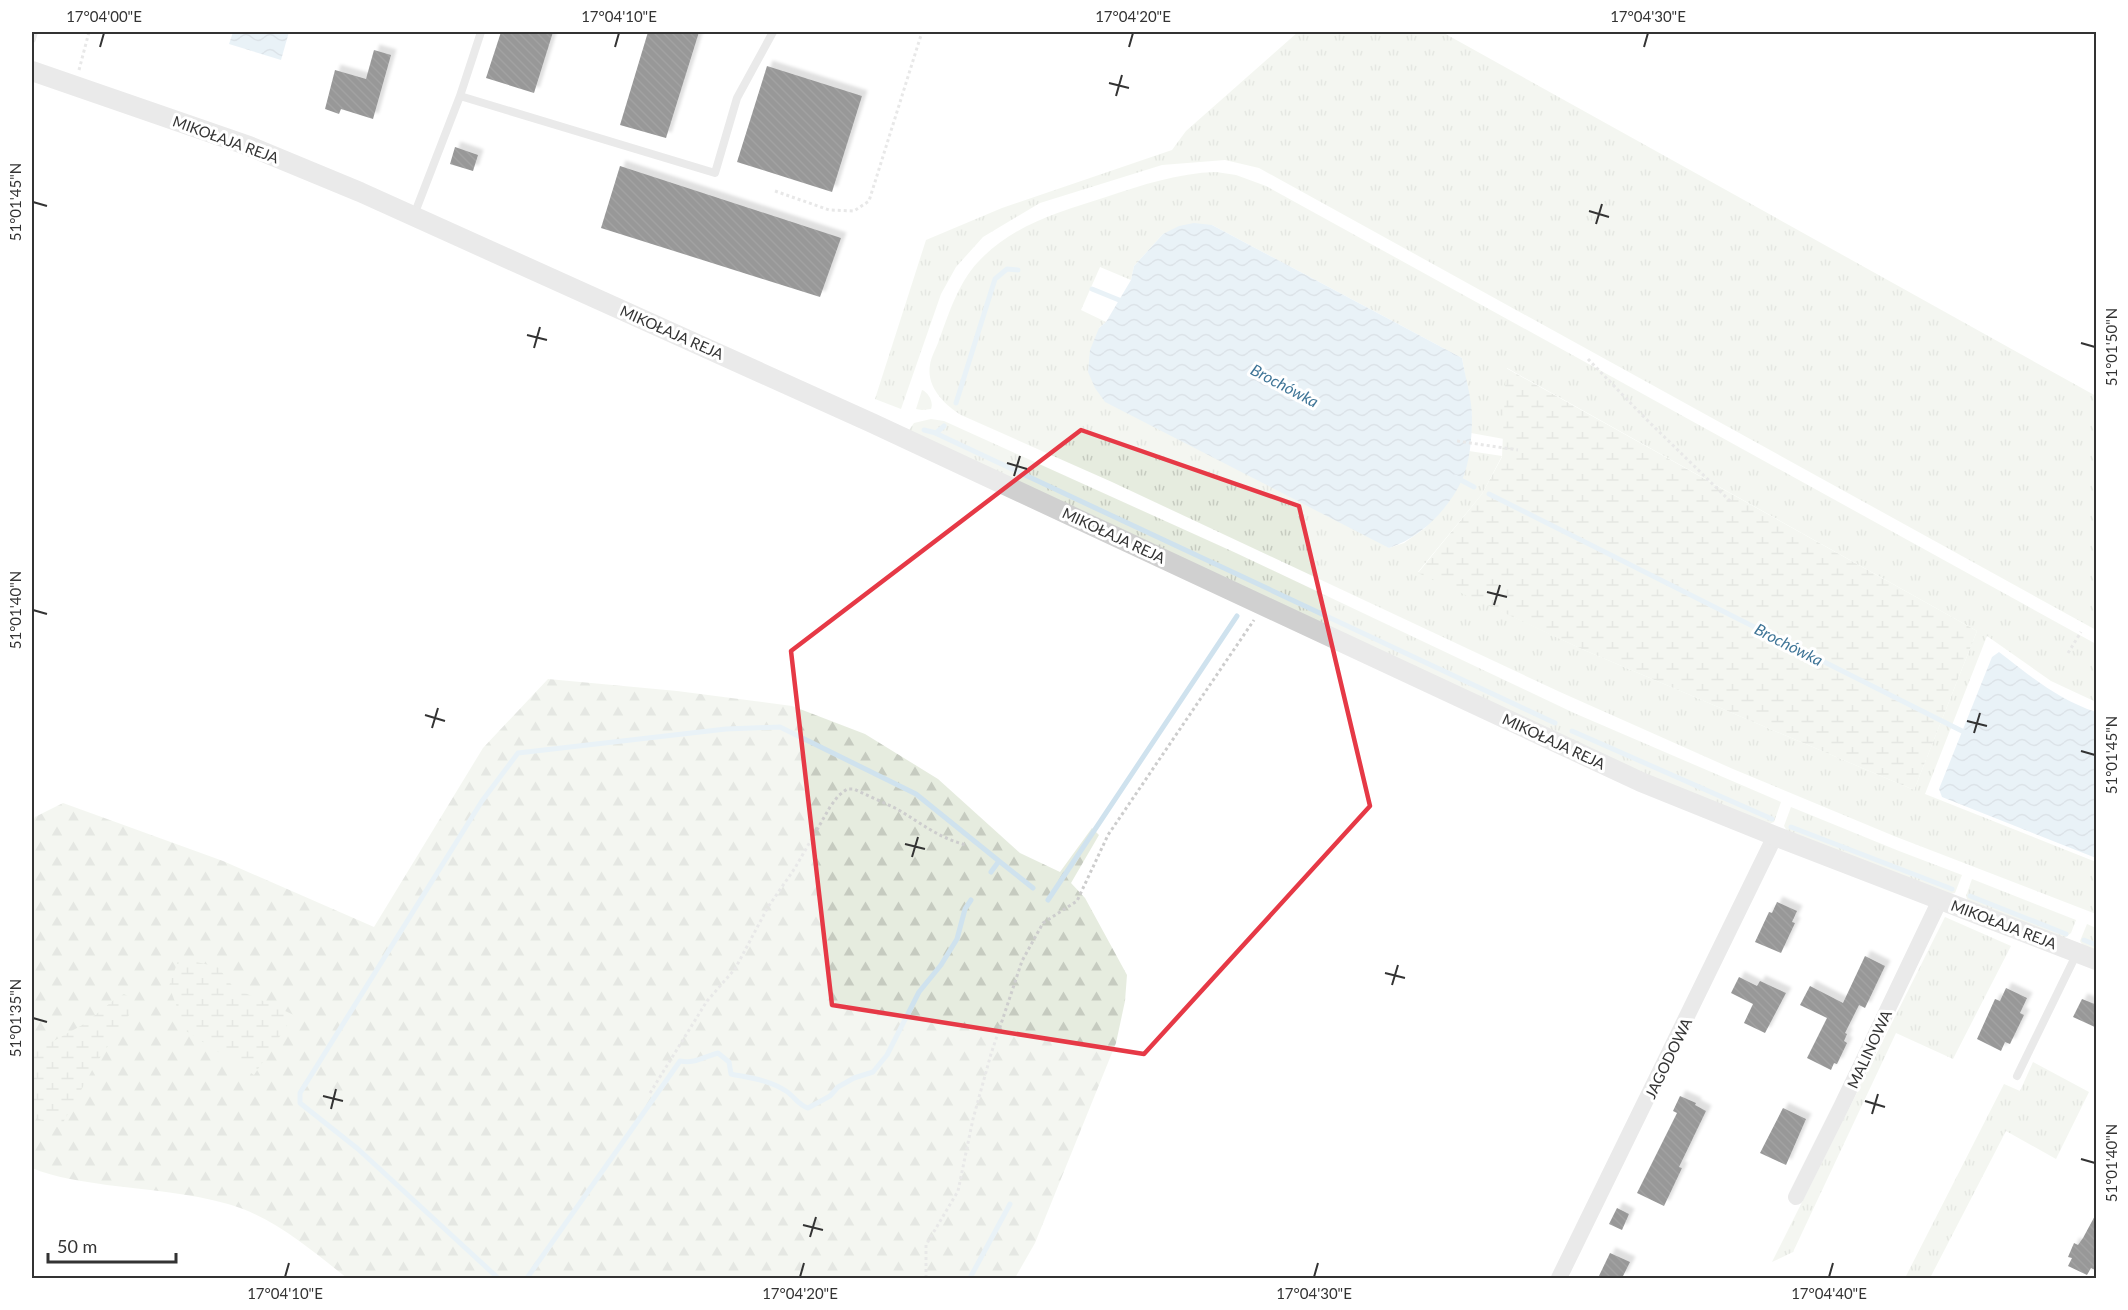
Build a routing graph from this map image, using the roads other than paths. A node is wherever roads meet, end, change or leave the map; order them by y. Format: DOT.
graph roads {
  1 [pos="34,32"];
  2 [pos="481,32"];
  3 [pos="773,32"];
  4 [pos="32,39"];
  5 [pos="32,71"];
  6 [pos="460,96"];
  7 [pos="414,215"];
  8 [pos="1775,836"];
  9 [pos="1940,900"];
  10 [pos="2078,953"];
  11 [pos="2097,960"];
  12 [pos="2017,1076"];
  13 [pos="1796,1197"];
  14 [pos="1559,1278"];
  1 -- 4 [label="lane"];
  2 -- 6 [label="lane"];
  3 -- 6 [label="lane"];
  5 -- 7 [label="street, MIKOŁAJA REJA"];
  6 -- 7 [label="lane"];
  7 -- 8 [label="street, MIKOŁAJA REJA"];
  8 -- 9 [label="street, MIKOŁAJA REJA"];
  8 -- 14 [label="street, JAGODOWA"];
  9 -- 10 [label="street, MIKOŁAJA REJA"];
  9 -- 13 [label="street, MALINOWA"];
  10 -- 11 [label="street, MIKOŁAJA REJA"];
  10 -- 12 [label="lane"];
}
